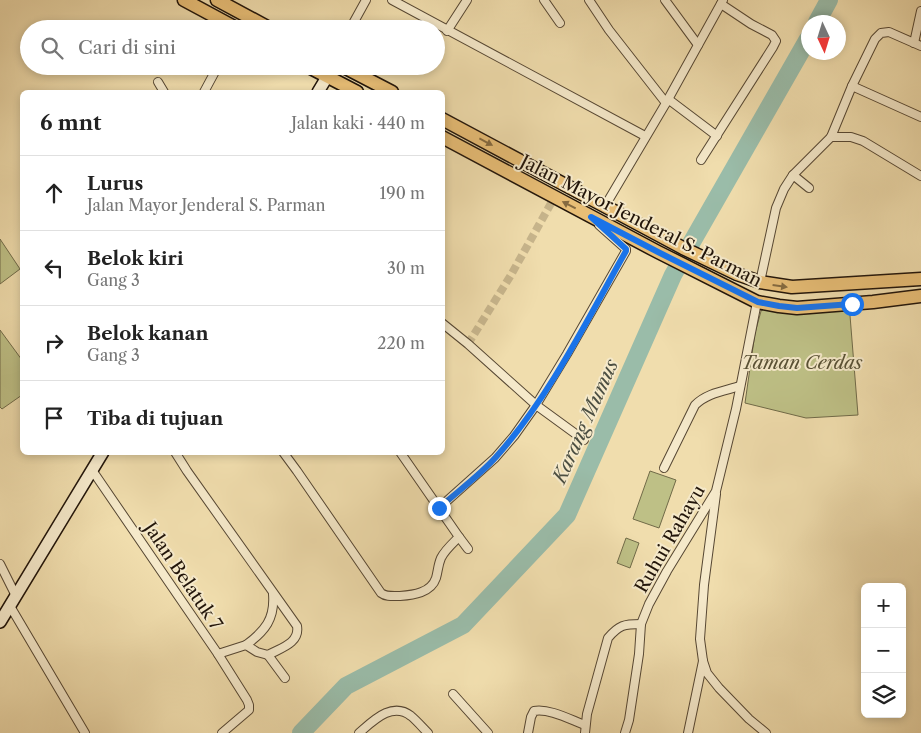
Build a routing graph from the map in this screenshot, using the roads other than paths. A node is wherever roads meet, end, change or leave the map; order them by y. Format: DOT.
graph roads {
  1 [pos="184,0"];
  2 [pos="217,0"];
  3 [pos="366,0"];
  4 [pos="392,0"];
  5 [pos="466,0"];
  6 [pos="544,0"];
  7 [pos="589,0"];
  8 [pos="665,0"];
  9 [pos="722,2"];
  10 [pos="921,11"];
  11 [pos="245,15"];
  12 [pos="221,20"];
  13 [pos="242,20"];
  14 [pos="254,20"];
  15 [pos="355,20"];
  16 [pos="427,20"];
  17 [pos="560,23"];
  18 [pos="447,31"];
  19 [pos="917,44"];
  20 [pos="698,45"];
  21 [pos="213,75"];
  22 [pos="324,75"];
  23 [pos="359,75"];
  24 [pos="327,77"];
  25 [pos="158,82"];
  26 [pos="852,86"];
  27 [pos="163,90"];
  28 [pos="205,90"];
  29 [pos="319,90"];
  30 [pos="353,90"];
  31 [pos="388,90"];
  32 [pos="667,101"];
  33 [pos="921,117"];
  34 [pos="445,121"];
  35 [pos="645,136"];
  36 [pos="717,136"];
  37 [pos="831,136"];
  38 [pos="445,140"];
  39 [pos="701,160"];
  40 [pos="793,175"];
  41 [pos="921,176"];
  42 [pos="809,188"];
  43 [pos="605,206"];
  44 [pos="591,217"];
  45 [pos="921,279"];
  46 [pos="760,282"];
  47 [pos="819,286"];
  48 [pos="921,296"];
  49 [pos="821,306"];
  50 [pos="756,308"];
  51 [pos="445,325"];
  52 [pos="740,386"];
  53 [pos="536,405"];
  54 [pos="584,440"];
  55 [pos="101,455"];
  56 [pos="177,455"];
  57 [pos="285,455"];
  58 [pos="402,455"];
  59 [pos="664,468"];
  60 [pos="92,470"];
  61 [pos="716,491"];
  62 [pos="439,508"];
  63 [pos="459,538"];
  64 [pos="468,549"];
  65 [pos="0,564"];
  66 [pos="273,594"];
  67 [pos="16,596"];
  68 [pos="10,606"];
  69 [pos="0,622"];
  70 [pos="641,624"];
  71 [pos="246,645"];
  72 [pos="218,654"];
  73 [pos="268,655"];
  74 [pos="703,661"];
  75 [pos="285,678"];
  76 [pos="453,694"];
  77 [pos="585,729"];
  78 [pos="85,733"];
  79 [pos="222,733"];
  80 [pos="359,733"];
  81 [pos="428,733"];
  82 [pos="488,733"];
  83 [pos="528,733"];
  84 [pos="625,733"];
  85 [pos="688,733"];
  86 [pos="766,733"];
  1 -- 12 [label="main road"];
  2 -- 11 [label="main road"];
  3 -- 15 [label="street"];
  4 -- 16 [label="street"];
  5 -- 18 [label="street"];
  6 -- 17 [label="street"];
  7 -- 32 [label="street"];
  8 -- 20 [label="street"];
  9 -- 20 [label="street"];
  9 -- 36 [label="street"];
  10 -- 19 [label="street"];
  11 -- 13 [label="main road"];
  11 -- 14 [label="main road"];
  18 -- 35 [label="street"];
  19 -- 26 [label="street"];
  20 -- 32 [label="street"];
  21 -- 28 [label="street"];
  22 -- 24 [label="main road"];
  23 -- 31 [label="main road"];
  24 -- 29 [label="street"];
  24 -- 30 [label="main road"];
  25 -- 27 [label="street"];
  26 -- 33 [label="street"];
  26 -- 37 [label="street"];
  32 -- 35 [label="street"];
  32 -- 36 [label="street"];
  34 -- 43 [label="main road, Jalan Mayor Jenderal S. Parman, one-way"];
  35 -- 43 [label="street"];
  36 -- 39 [label="street"];
  37 -- 40 [label="street"];
  37 -- 41 [label="street"];
  44 -- 38 [label="main road, Jalan Mayor Jenderal S. Parman, one-way"];
  40 -- 42 [label="street"];
  40 -- 46 [label="street"];
  43 -- 46 [label="main road, Jalan Mayor Jenderal S. Parman"];
  44 -- 50 [label="main road, Jalan Mayor Jenderal S. Parman"];
  44 -- 53 [label="street"];
  45 -- 47 [label="main road, Jalan Mayor Jenderal S. Parman"];
  46 -- 47 [label="main road, Jalan Mayor Jenderal S. Parman, one-way"];
  47 -- 49 [label="main road"];
  48 -- 49 [label="main road, Jalan Mayor Jenderal S. Parman"];
  49 -- 50 [label="main road, Jalan Mayor Jenderal S. Parman"];
  50 -- 52 [label="street, Ruhui Rahayu"];
  51 -- 53 [label="street"];
  52 -- 59 [label="street"];
  52 -- 61 [label="street, Ruhui Rahayu"];
  53 -- 54 [label="street"];
  53 -- 62 [label="street"];
  55 -- 60 [label="street"];
  56 -- 66 [label="street"];
  57 -- 63 [label="street"];
  58 -- 62 [label="street"];
  60 -- 67 [label="street"];
  60 -- 72 [label="street, Jalan Belatuk 7"];
  61 -- 70 [label="street, Ruhui Rahayu"];
  61 -- 74 [label="street"];
  62 -- 63 [label="street"];
  63 -- 64 [label="street"];
  65 -- 67 [label="street"];
  66 -- 71 [label="street"];
  66 -- 73 [label="street"];
  67 -- 68 [label="street"];
  68 -- 69 [label="street"];
  68 -- 78 [label="street"];
  70 -- 77 [label="street"];
  70 -- 84 [label="street, Ruhui Rahayu"];
  71 -- 72 [label="street"];
  71 -- 73 [label="street"];
  72 -- 79 [label="street, Jalan Belatuk 7"];
  73 -- 75 [label="street"];
  74 -- 85 [label="street"];
  74 -- 86 [label="street"];
  76 -- 82 [label="street"];
  77 -- 83 [label="street"];
  80 -- 81 [label="street"];
}
